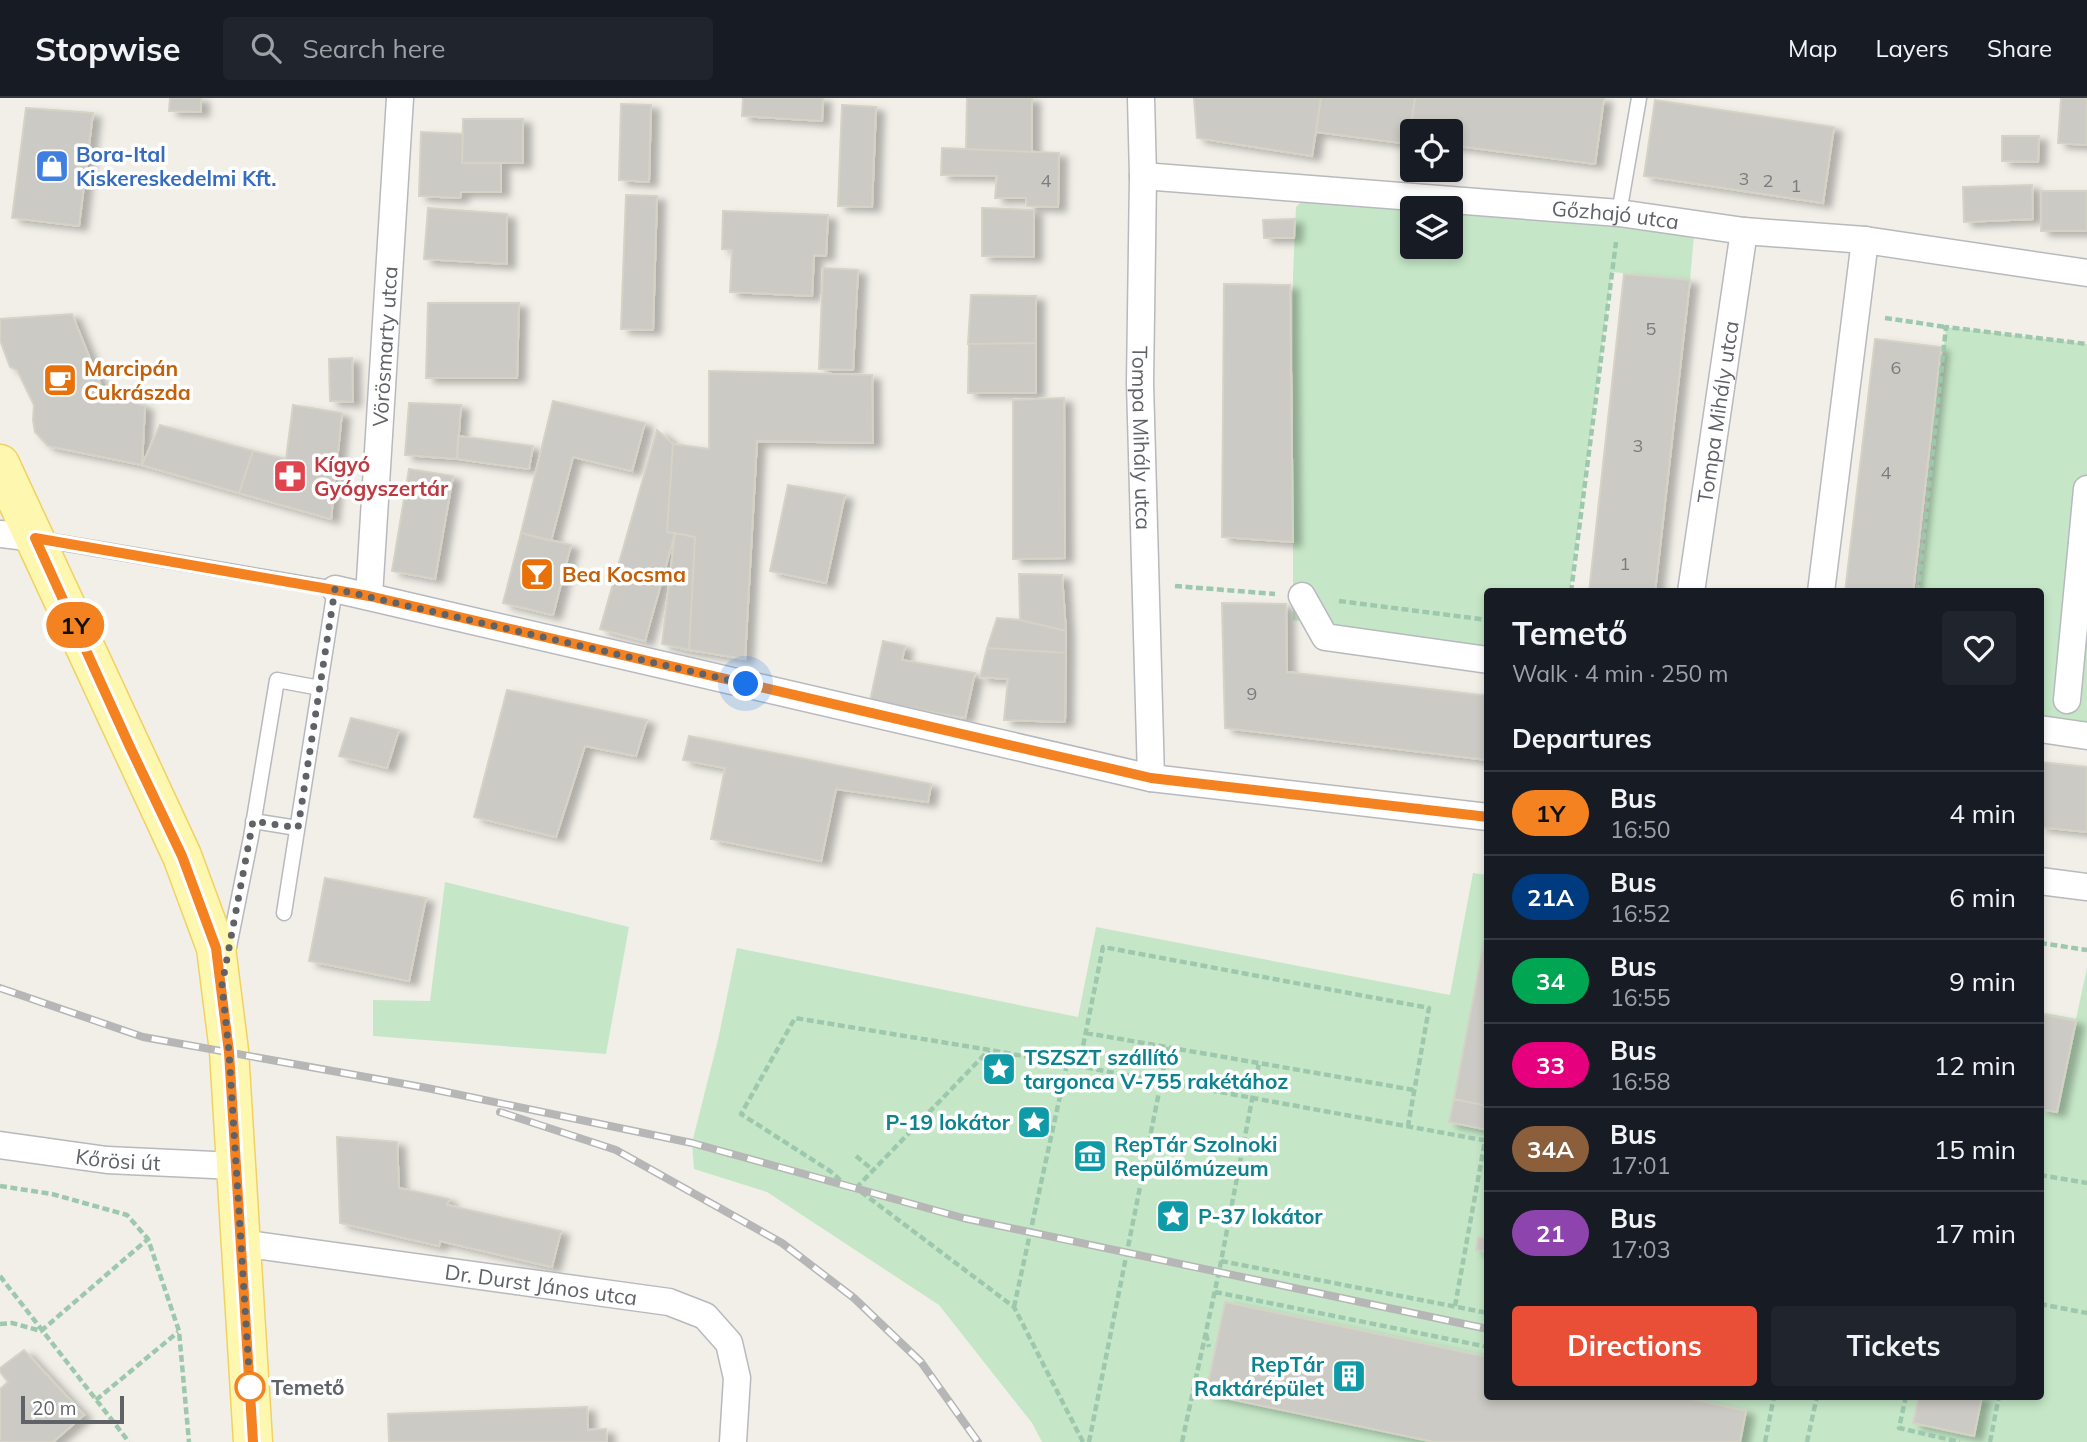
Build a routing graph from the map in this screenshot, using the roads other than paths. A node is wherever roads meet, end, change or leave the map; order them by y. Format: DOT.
graph roads {
  1 [pos="400,98"];
  2 [pos="1141,98"];
  3 [pos="1639,98"];
  4 [pos="1143,176"];
  5 [pos="1619,213"];
  6 [pos="1744,231"];
  7 [pos="1865,240"];
  8 [pos="2087,273"];
  9 [pos="0,464"];
  10 [pos="2087,489"];
  11 [pos="18,536"];
  12 [pos="1692,588"];
  13 [pos="1822,588"];
  14 [pos="335,589"];
  15 [pos="369,596"];
  16 [pos="1302,596"];
  17 [pos="1484,659"];
  18 [pos="320,688"];
  19 [pos="2067,700"];
  20 [pos="2044,730"];
  21 [pos="2087,736"];
  22 [pos="1151,778"];
  23 [pos="1484,817"];
  24 [pos="253,821"];
  25 [pos="298,828"];
  26 [pos="2044,882"];
  27 [pos="2087,887"];
  28 [pos="284,913"];
  29 [pos="222,985"];
  30 [pos="0,1145"];
  31 [pos="235,1166"];
  32 [pos="241,1243"];
  33 [pos="253,1442"];
  34 [pos="733,1442"];
  1 -- 15 [label="street, Vörösmarty utca"];
  2 -- 4 [label="street, Tompa Mihály utca"];
  3 -- 5 [label="lane"];
  4 -- 5 [label="street, Gőzhajó utca"];
  4 -- 22 [label="street, Tompa Mihály utca"];
  5 -- 6 [label="street, Gőzhajó utca"];
  6 -- 7 [label="street, Gőzhajó utca"];
  6 -- 12 [label="street, Tompa Mihály utca"];
  7 -- 8 [label="street, Gőzhajó utca"];
  7 -- 13 [label="street"];
  9 -- 11 [label="main road"];
  10 -- 19 [label="street"];
  11 -- 14 [label="lane"];
  11 -- 29 [label="main road"];
  14 -- 15 [label="street"];
  14 -- 18 [label="lane"];
  15 -- 22 [label="street"];
  16 -- 17 [label="street"];
  18 -- 24 [label="lane"];
  18 -- 25 [label="lane"];
  20 -- 21 [label="street"];
  22 -- 23 [label="street"];
  24 -- 25 [label="lane"];
  24 -- 29 [label="lane"];
  25 -- 28 [label="lane"];
  26 -- 27 [label="street"];
  29 -- 31 [label="main road"];
  30 -- 31 [label="street, Kőrösi út"];
  31 -- 32 [label="main road"];
  32 -- 33 [label="main road"];
  32 -- 34 [label="street, Dr. Durst János utca"];
}
